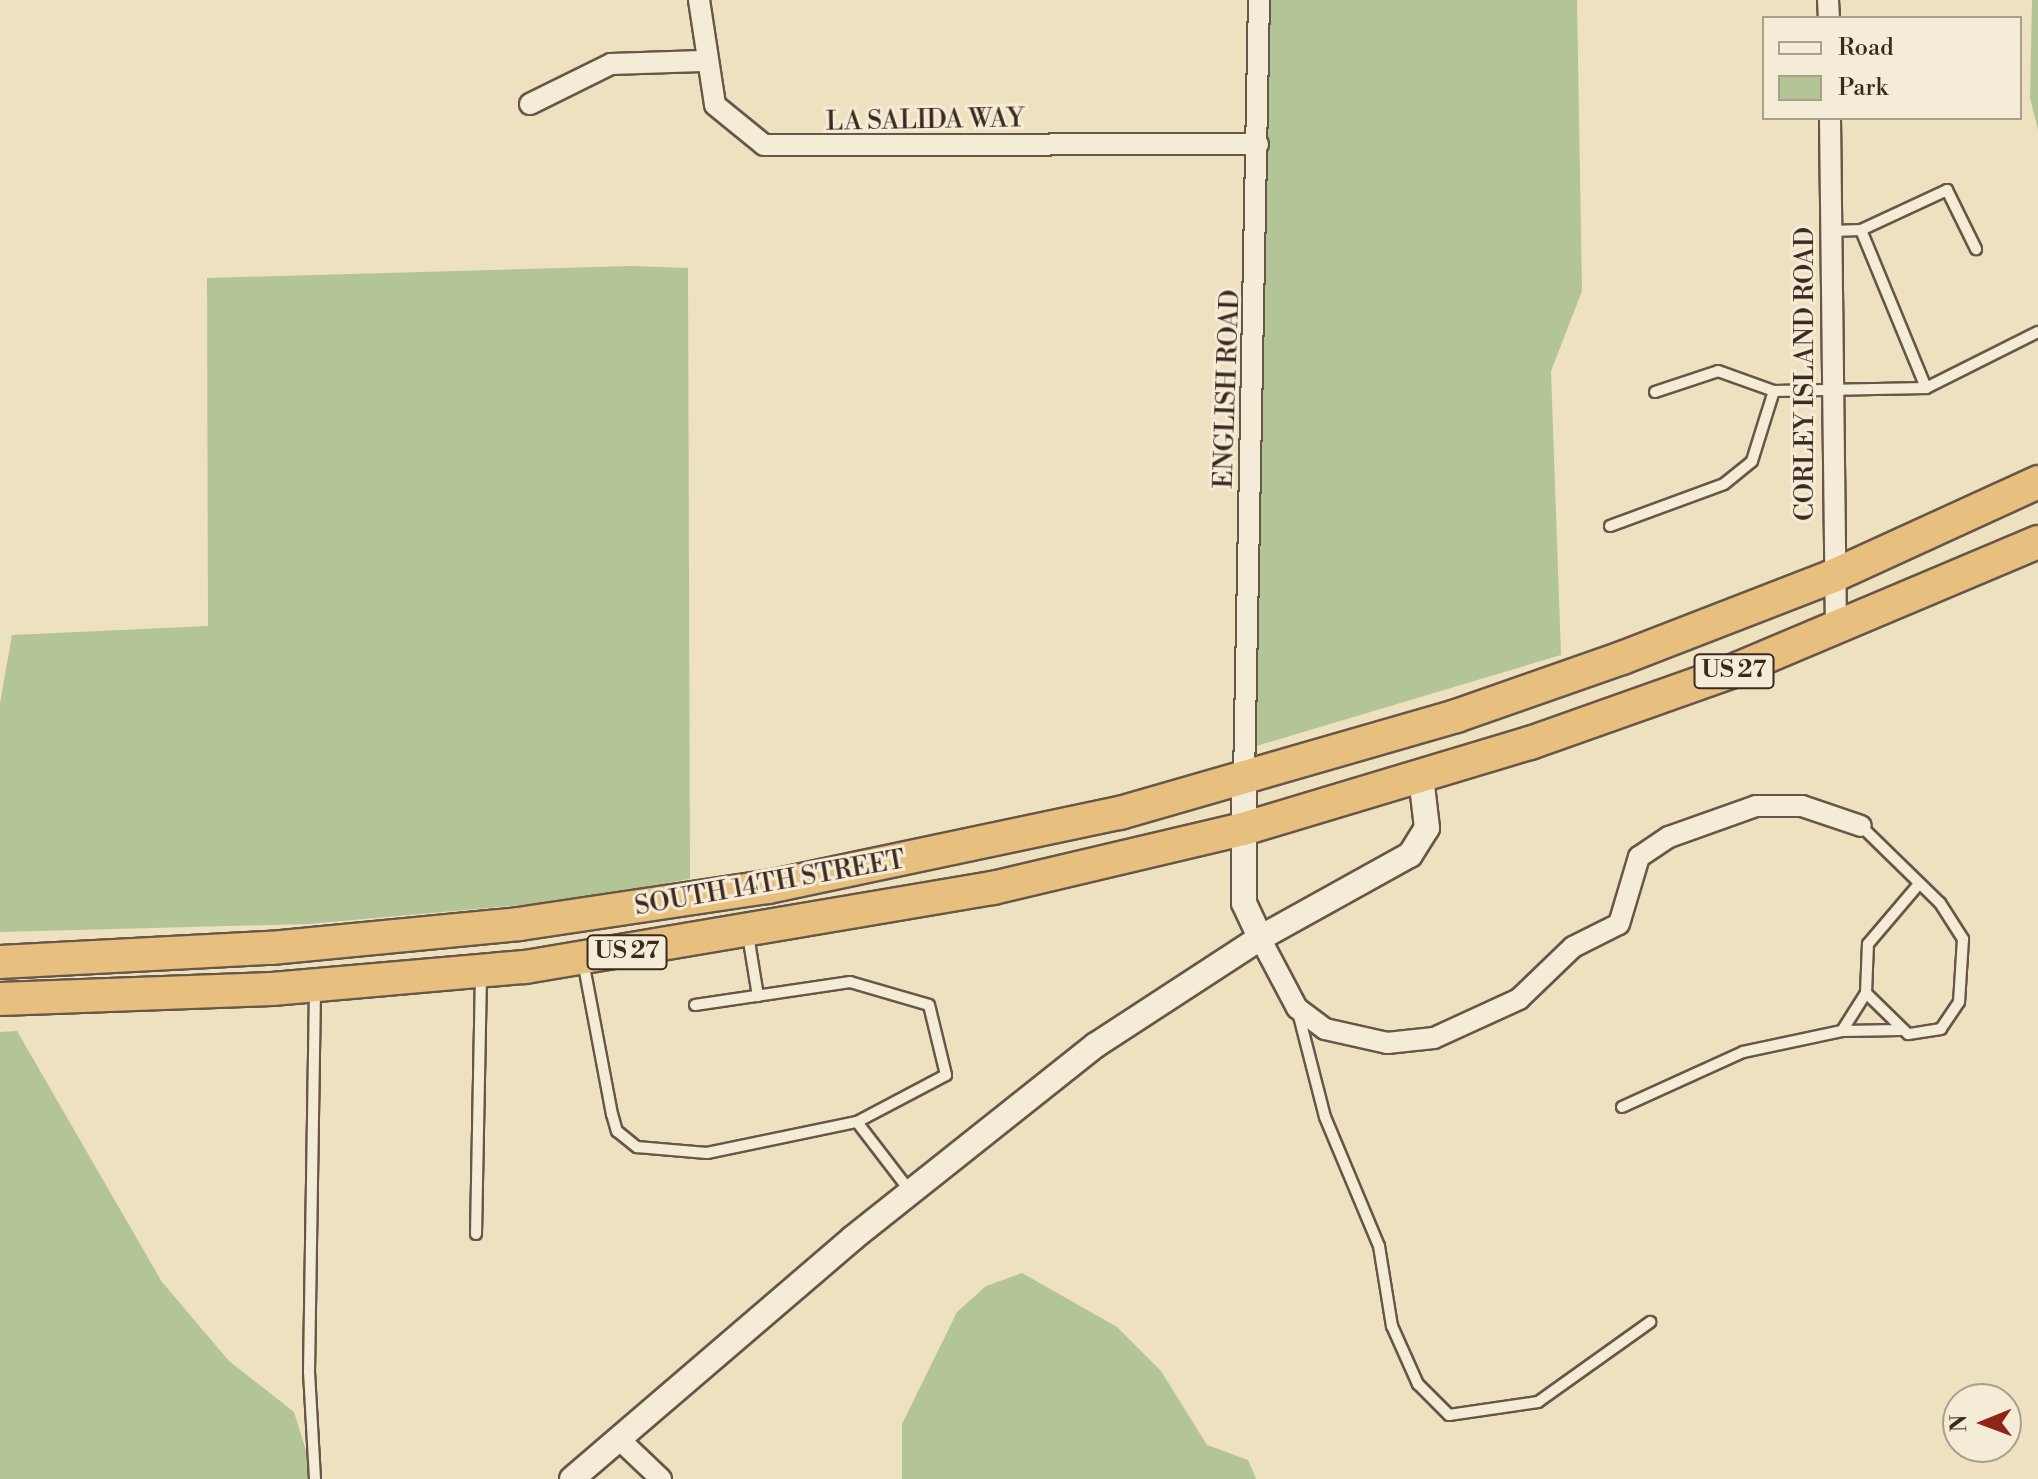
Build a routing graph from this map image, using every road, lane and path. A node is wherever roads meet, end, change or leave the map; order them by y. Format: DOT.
graph roads {
  1 [pos="699,0"];
  2 [pos="1259,0"];
  3 [pos="702,61"];
  4 [pos="530,104"];
  5 [pos="1830,120"];
  6 [pos="1258,144"];
  7 [pos="1861,230"];
  8 [pos="1832,231"];
  9 [pos="1976,249"];
  10 [pos="2038,332"];
  11 [pos="1926,388"];
  12 [pos="1774,391"];
  13 [pos="1830,391"];
  14 [pos="1655,392"];
  15 [pos="2038,482"];
  16 [pos="1610,526"];
  17 [pos="2038,542"];
  18 [pos="1833,576"];
  19 [pos="1836,630"];
  20 [pos="1421,777"];
  21 [pos="1244,779"];
  22 [pos="1861,826"];
  23 [pos="1243,829"];
  24 [pos="1919,884"];
  25 [pos="748,934"];
  26 [pos="1260,938"];
  27 [pos="370,939"];
  28 [pos="582,959"];
  29 [pos="0,962"];
  30 [pos="481,972"];
  31 [pos="315,986"];
  32 [pos="1866,993"];
  33 [pos="758,996"];
  34 [pos="0,999"];
  35 [pos="695,1005"];
  36 [pos="1297,1008"];
  37 [pos="1901,1030"];
  38 [pos="1842,1031"];
  39 [pos="1622,1107"];
  40 [pos="857,1122"];
  41 [pos="910,1191"];
  42 [pos="476,1234"];
  43 [pos="1650,1322"];
  44 [pos="619,1439"];
  45 [pos="315,1479"];
  46 [pos="572,1479"];
  47 [pos="661,1479"];
  1 -- 3 [label="street, LA SALIDA WAY"];
  2 -- 6 [label="street, ENGLISH ROAD"];
  3 -- 4 [label="street"];
  3 -- 6 [label="street, LA SALIDA WAY"];
  5 -- 8 [label="street, CORLEY ISLAND ROAD"];
  6 -- 21 [label="street, ENGLISH ROAD"];
  7 -- 8 [label="lane"];
  7 -- 9 [label="lane"];
  7 -- 11 [label="lane"];
  8 -- 13 [label="street, CORLEY ISLAND ROAD"];
  10 -- 11 [label="lane"];
  11 -- 13 [label="lane"];
  12 -- 13 [label="lane"];
  12 -- 14 [label="lane"];
  12 -- 16 [label="lane"];
  13 -- 18 [label="street, CORLEY ISLAND ROAD"];
  15 -- 18 [label="highway, US 27"];
  17 -- 19 [label="highway, US 27"];
  18 -- 19 [label="street, CORLEY ISLAND ROAD"];
  18 -- 21 [label="highway, US 27"];
  19 -- 20 [label="highway, US 27"];
  20 -- 23 [label="highway, US 27"];
  20 -- 26 [label="street"];
  21 -- 23 [label="street"];
  21 -- 27 [label="highway, SOUTH 14TH STREET / US 27"];
  22 -- 24 [label="lane"];
  22 -- 36 [label="street"];
  23 -- 25 [label="highway, SOUTH 14TH STREET / US 27"];
  23 -- 26 [label="street"];
  24 -- 32 [label="lane"];
  24 -- 37 [label="lane"];
  25 -- 28 [label="highway, SOUTH 14TH STREET / US 27"];
  25 -- 33 [label="lane"];
  26 -- 36 [label="street"];
  26 -- 41 [label="street"];
  27 -- 29 [label="highway, SOUTH 14TH STREET / US 27"];
  27 -- 31 [label="highway"];
  28 -- 30 [label="highway, SOUTH 14TH STREET / US 27"];
  28 -- 40 [label="lane"];
  30 -- 31 [label="highway, SOUTH 14TH STREET / US 27"];
  30 -- 42 [label="lane"];
  31 -- 34 [label="highway, SOUTH 14TH STREET / US 27"];
  31 -- 45 [label="lane"];
  32 -- 37 [label="lane"];
  32 -- 38 [label="lane"];
  33 -- 35 [label="lane"];
  33 -- 40 [label="lane"];
  36 -- 43 [label="lane"];
  37 -- 38 [label="lane"];
  38 -- 39 [label="lane"];
  40 -- 41 [label="lane"];
  41 -- 44 [label="street"];
  44 -- 46 [label="street"];
  44 -- 47 [label="street"];
}
